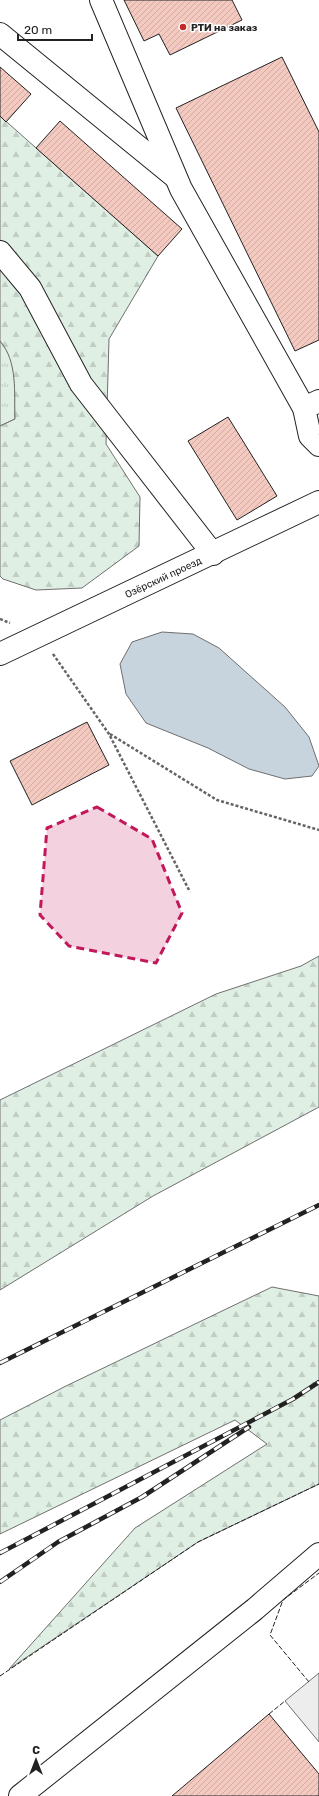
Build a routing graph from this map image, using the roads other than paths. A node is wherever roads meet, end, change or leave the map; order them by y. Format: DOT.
graph roads {
  1 [pos="101,0"];
  2 [pos="0,34"];
  3 [pos="176,178"];
  4 [pos="0,252"];
  5 [pos="312,404"];
  6 [pos="319,445"];
  7 [pos="319,502"];
  8 [pos="214,554"];
  9 [pos="4,653"];
  10 [pos="319,1554"];
  11 [pos="20,1796"];
  1 -- 3 [label="street"];
  2 -- 3 [label="street"];
  3 -- 5 [label="street"];
  4 -- 8 [label="street"];
  5 -- 6 [label="street"];
  7 -- 8 [label="street, Озёрский проезд"];
  8 -- 9 [label="street, Озёрский проезд"];
  10 -- 11 [label="street"];
}
